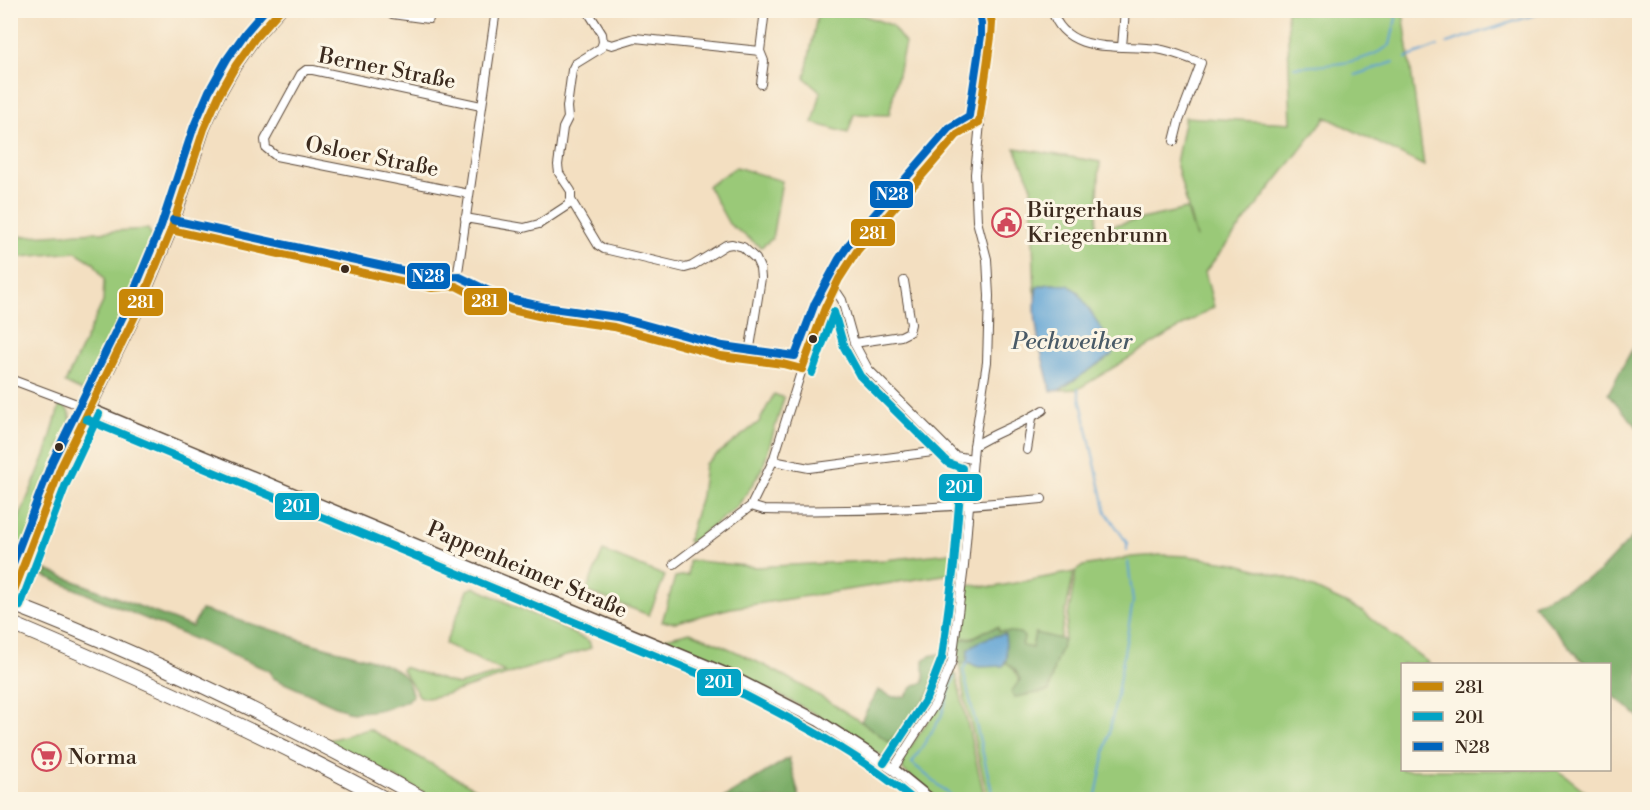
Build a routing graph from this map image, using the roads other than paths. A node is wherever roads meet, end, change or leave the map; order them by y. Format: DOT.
graph roads {
  1 [pos="280,10"];
  2 [pos="496,10"];
  3 [pos="587,10"];
  4 [pos="765,10"];
  5 [pos="989,10"];
  6 [pos="1053,10"];
  7 [pos="1125,10"];
  8 [pos="405,13"];
  9 [pos="392,14"];
  10 [pos="429,19"];
  11 [pos="603,42"];
  12 [pos="1122,47"];
  13 [pos="760,51"];
  14 [pos="761,84"];
  15 [pos="481,106"];
  16 [pos="979,122"];
  17 [pos="1174,141"];
  18 [pos="269,151"];
  19 [pos="469,194"];
  20 [pos="571,200"];
  21 [pos="465,218"];
  22 [pos="171,230"];
  23 [pos="904,281"];
  24 [pos="456,286"];
  25 [pos="834,288"];
  26 [pos="854,343"];
  27 [pos="748,360"];
  28 [pos="801,369"];
  29 [pos="10,379"];
  30 [pos="90,409"];
  31 [pos="1043,410"];
  32 [pos="1032,418"];
  33 [pos="974,446"];
  34 [pos="948,450"];
  35 [pos="1027,450"];
  36 [pos="973,459"];
  37 [pos="773,461"];
  38 [pos="1042,499"];
  39 [pos="751,506"];
  40 [pos="969,506"];
  41 [pos="674,564"];
  42 [pos="13,603"];
  43 [pos="10,623"];
  44 [pos="892,769"];
  45 [pos="387,800"];
  46 [pos="425,800"];
  47 [pos="931,800"];
  1 -- 22 [label="street"];
  2 -- 15 [label="street"];
  3 -- 11 [label="street"];
  4 -- 13 [label="street"];
  5 -- 16 [label="street"];
  6 -- 12 [label="street"];
  7 -- 12 [label="street"];
  8 -- 9 [label="street"];
  8 -- 10 [label="street"];
  11 -- 13 [label="street"];
  11 -- 20 [label="street"];
  12 -- 17 [label="street"];
  13 -- 14 [label="street"];
  15 -- 18 [label="street, Berner Straße"];
  15 -- 19 [label="street"];
  16 -- 25 [label="street"];
  16 -- 33 [label="street"];
  18 -- 19 [label="street, Osloer Straße"];
  19 -- 21 [label="street"];
  20 -- 21 [label="street"];
  20 -- 27 [label="street"];
  21 -- 24 [label="street"];
  22 -- 24 [label="street"];
  22 -- 30 [label="street"];
  23 -- 26 [label="street"];
  24 -- 27 [label="street"];
  25 -- 26 [label="street"];
  25 -- 28 [label="street"];
  26 -- 34 [label="street"];
  27 -- 28 [label="street"];
  28 -- 37 [label="street"];
  29 -- 30 [label="street"];
  30 -- 42 [label="street"];
  30 -- 44 [label="street, Pappenheimer Straße"];
  31 -- 32 [label="street"];
  32 -- 33 [label="street"];
  32 -- 35 [label="street"];
  33 -- 36 [label="street"];
  34 -- 36 [label="street"];
  34 -- 37 [label="street"];
  36 -- 40 [label="street"];
  37 -- 39 [label="street"];
  38 -- 40 [label="street"];
  39 -- 40 [label="street"];
  39 -- 41 [label="street"];
  40 -- 44 [label="street"];
  42 -- 46 [label="highway"];
  43 -- 45 [label="highway"];
  44 -- 47 [label="street, Pappenheimer Straße"];
}
